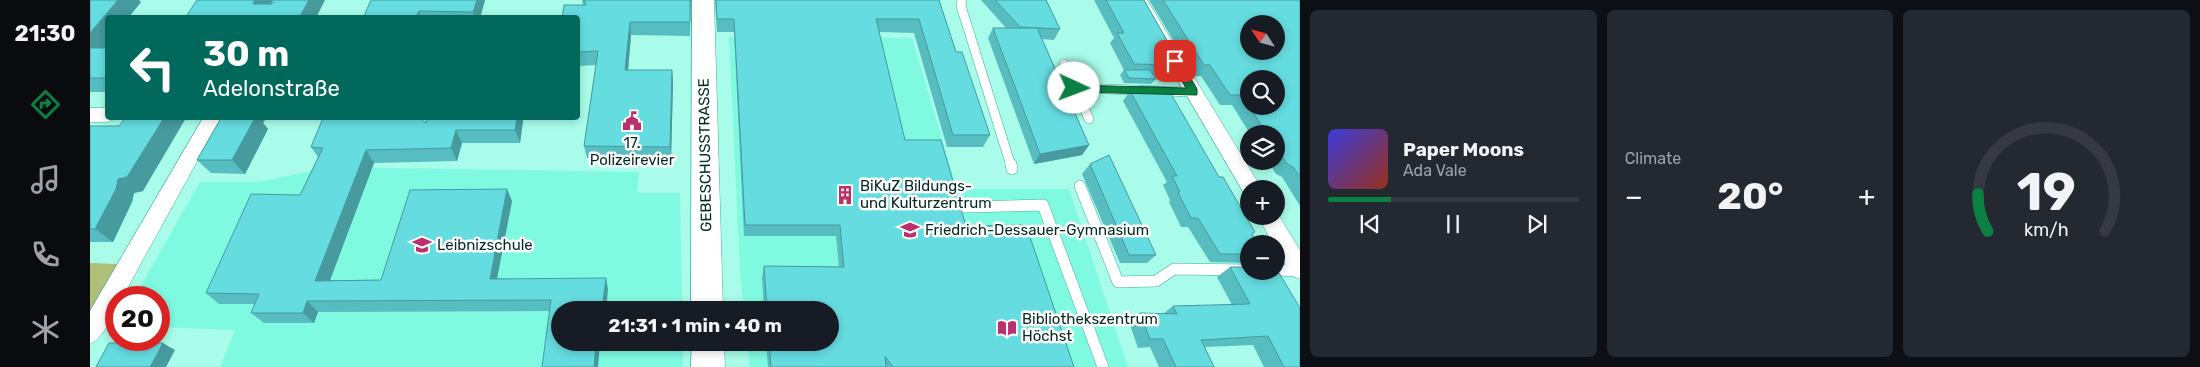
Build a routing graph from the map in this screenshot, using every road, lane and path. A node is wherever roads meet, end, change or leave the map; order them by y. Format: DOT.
graph roads {
  1 [pos="703,0"];
  2 [pos="962,0"];
  3 [pos="1139,0"];
  4 [pos="1064,64"];
  5 [pos="1074,88"];
  6 [pos="1194,92"];
  7 [pos="90,115"];
  8 [pos="105,115"];
  9 [pos="1089,119"];
  10 [pos="211,120"];
  11 [pos="1012,169"];
  12 [pos="1247,180"];
  13 [pos="1080,186"];
  14 [pos="965,207"];
  15 [pos="1273,225"];
  16 [pos="1240,270"];
  17 [pos="1285,270"];
  18 [pos="1300,270"];
  19 [pos="707,301"];
  20 [pos="90,332"];
  21 [pos="708,351"];
  22 [pos="708,367"];
  23 [pos="1103,367"];
  1 -- 19 [label="street, GEBESCHUSSTRASSE"];
  2 -- 11 [label="lane"];
  3 -- 6 [label="street"];
  4 -- 5 [label="lane"];
  5 -- 6 [label="lane"];
  5 -- 9 [label="lane"];
  6 -- 12 [label="street"];
  7 -- 8 [label="street"];
  10 -- 20 [label="street"];
  13 -- 16 [label="lane"];
  14 -- 23 [label="lane"];
  15 -- 18 [label="street"];
  17 -- 18 [label="lane"];
  21 -- 22 [label="street"];
}
